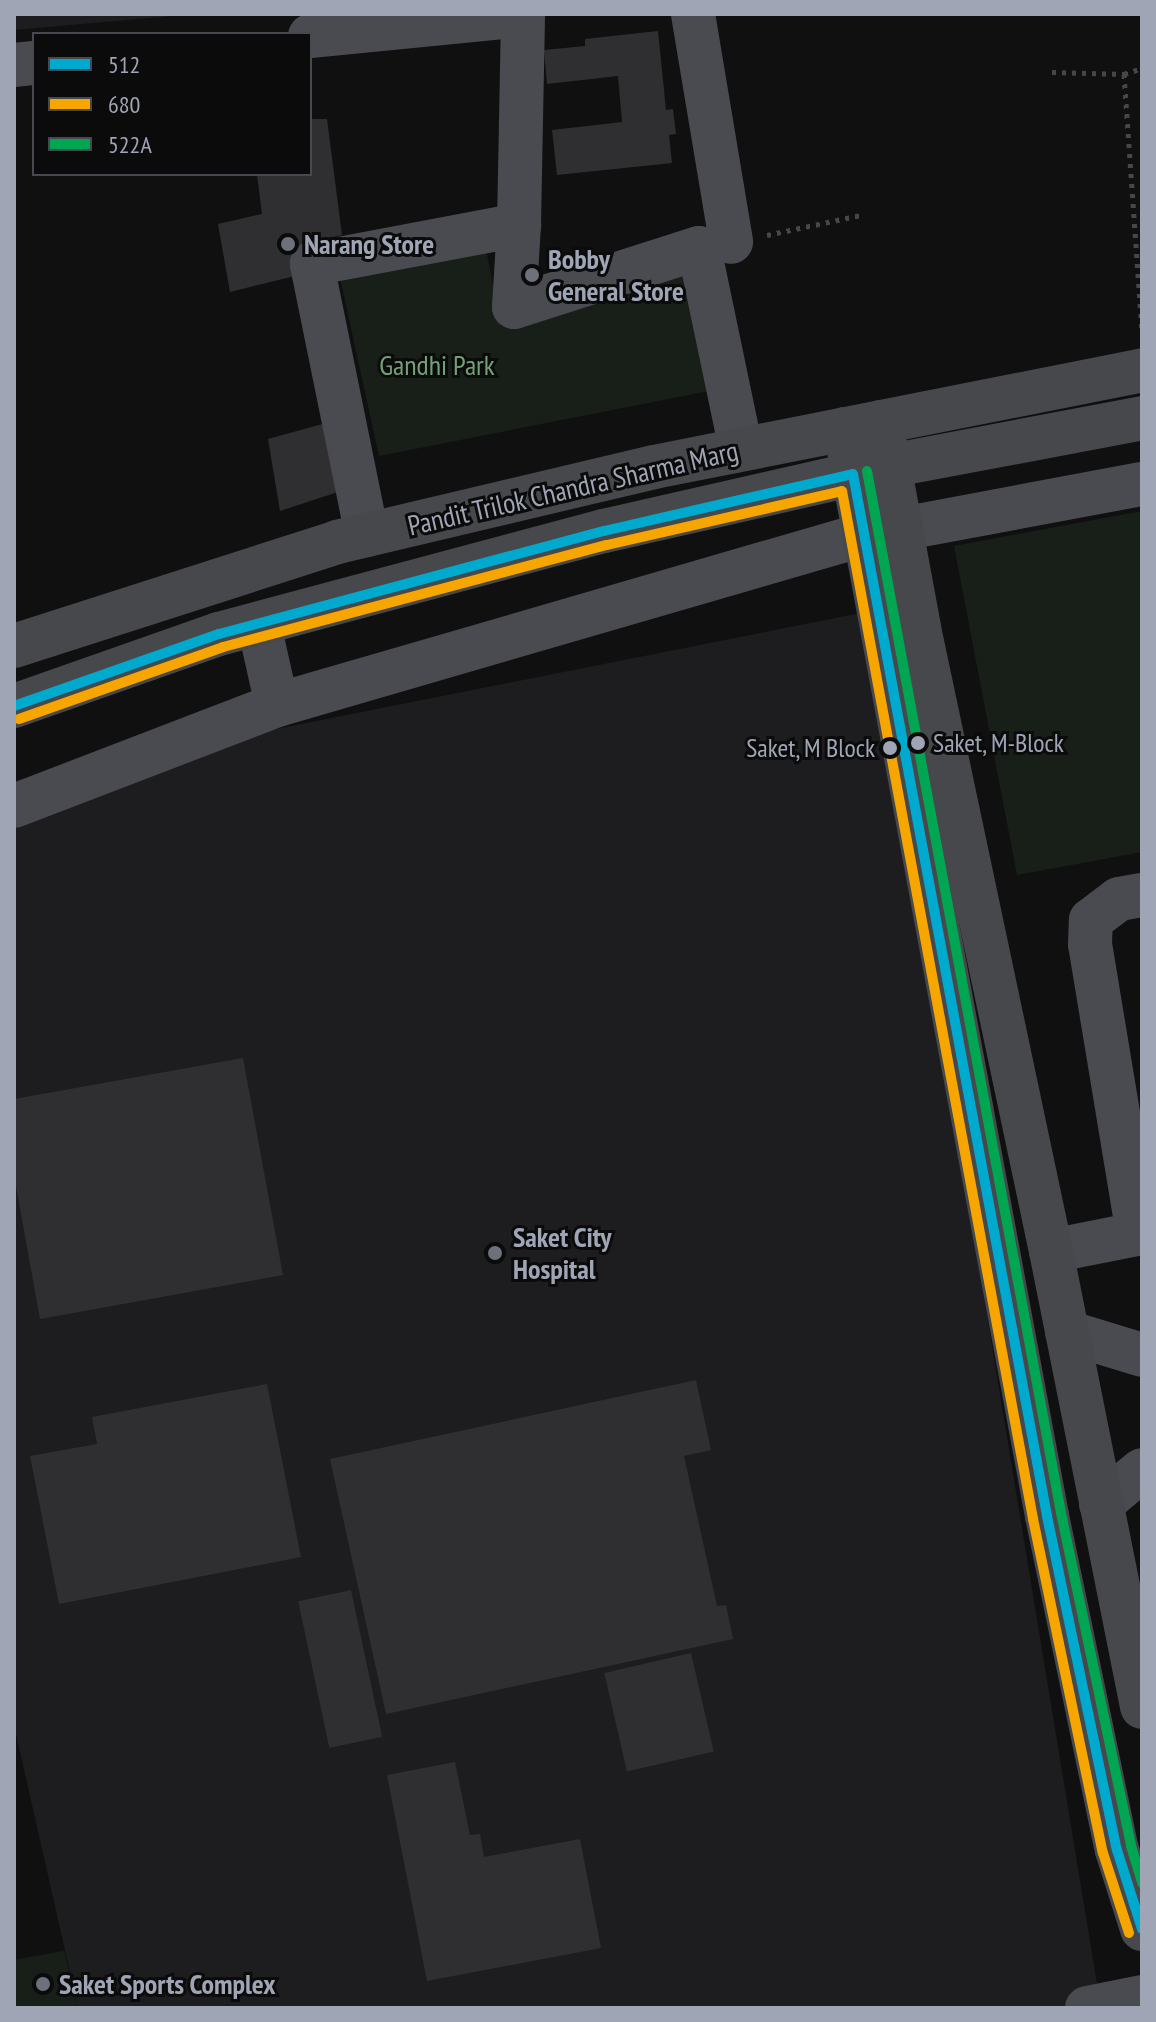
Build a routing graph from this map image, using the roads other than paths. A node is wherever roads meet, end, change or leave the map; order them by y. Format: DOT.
graph roads {
  1 [pos="693,14"];
  2 [pos="523,15"];
  3 [pos="378,21"];
  4 [pos="312,36"];
  5 [pos="519,225"];
  6 [pos="731,242"];
  7 [pos="1142,370"];
  8 [pos="1142,418"];
  9 [pos="863,425"];
  10 [pos="741,449"];
  11 [pos="871,470"];
  12 [pos="1142,484"];
  13 [pos="881,532"];
  14 [pos="367,535"];
  15 [pos="259,625"];
  16 [pos="14,646"];
  17 [pos="277,705"];
  18 [pos="14,706"];
  19 [pos="924,742"];
  20 [pos="14,806"];
  21 [pos="1142,895"];
  22 [pos="1140,1234"];
  23 [pos="1051,1251"];
  24 [pos="1067,1332"];
  25 [pos="1142,1355"];
  26 [pos="1142,1470"];
  27 [pos="1101,1504"];
  28 [pos="1142,1707"];
  29 [pos="1129,1847"];
  30 [pos="1142,1929"];
  31 [pos="1142,1997"];
  32 [pos="1087,2008"];
  1 -- 6 [label="street"];
  2 -- 3 [label="street"];
  2 -- 5 [label="street"];
  3 -- 4 [label="street"];
  5 -- 10 [label="street"];
  5 -- 14 [label="street"];
  7 -- 9 [label="main road, Pandit Trilok Chandra Sharma Marg"];
  8 -- 11 [label="main road, Pandit Trilok Chandra Sharma Marg"];
  9 -- 10 [label="main road, Pandit Trilok Chandra Sharma Marg"];
  9 -- 11 [label="main road"];
  10 -- 14 [label="main road, Pandit Trilok Chandra Sharma Marg"];
  11 -- 13 [label="main road"];
  11 -- 15 [label="main road, Pandit Trilok Chandra Sharma Marg"];
  12 -- 13 [label="street"];
  13 -- 17 [label="street"];
  13 -- 19 [label="main road"];
  14 -- 16 [label="main road, Pandit Trilok Chandra Sharma Marg"];
  15 -- 17 [label="street"];
  15 -- 18 [label="main road, Pandit Trilok Chandra Sharma Marg"];
  17 -- 20 [label="street"];
  19 -- 23 [label="main road"];
  19 -- 29 [label="main road"];
  21 -- 22 [label="street"];
  22 -- 23 [label="street"];
  23 -- 24 [label="main road"];
  24 -- 25 [label="street"];
  24 -- 27 [label="main road"];
  26 -- 27 [label="street"];
  27 -- 28 [label="main road"];
  29 -- 30 [label="main road"];
  31 -- 32 [label="street"];
}
